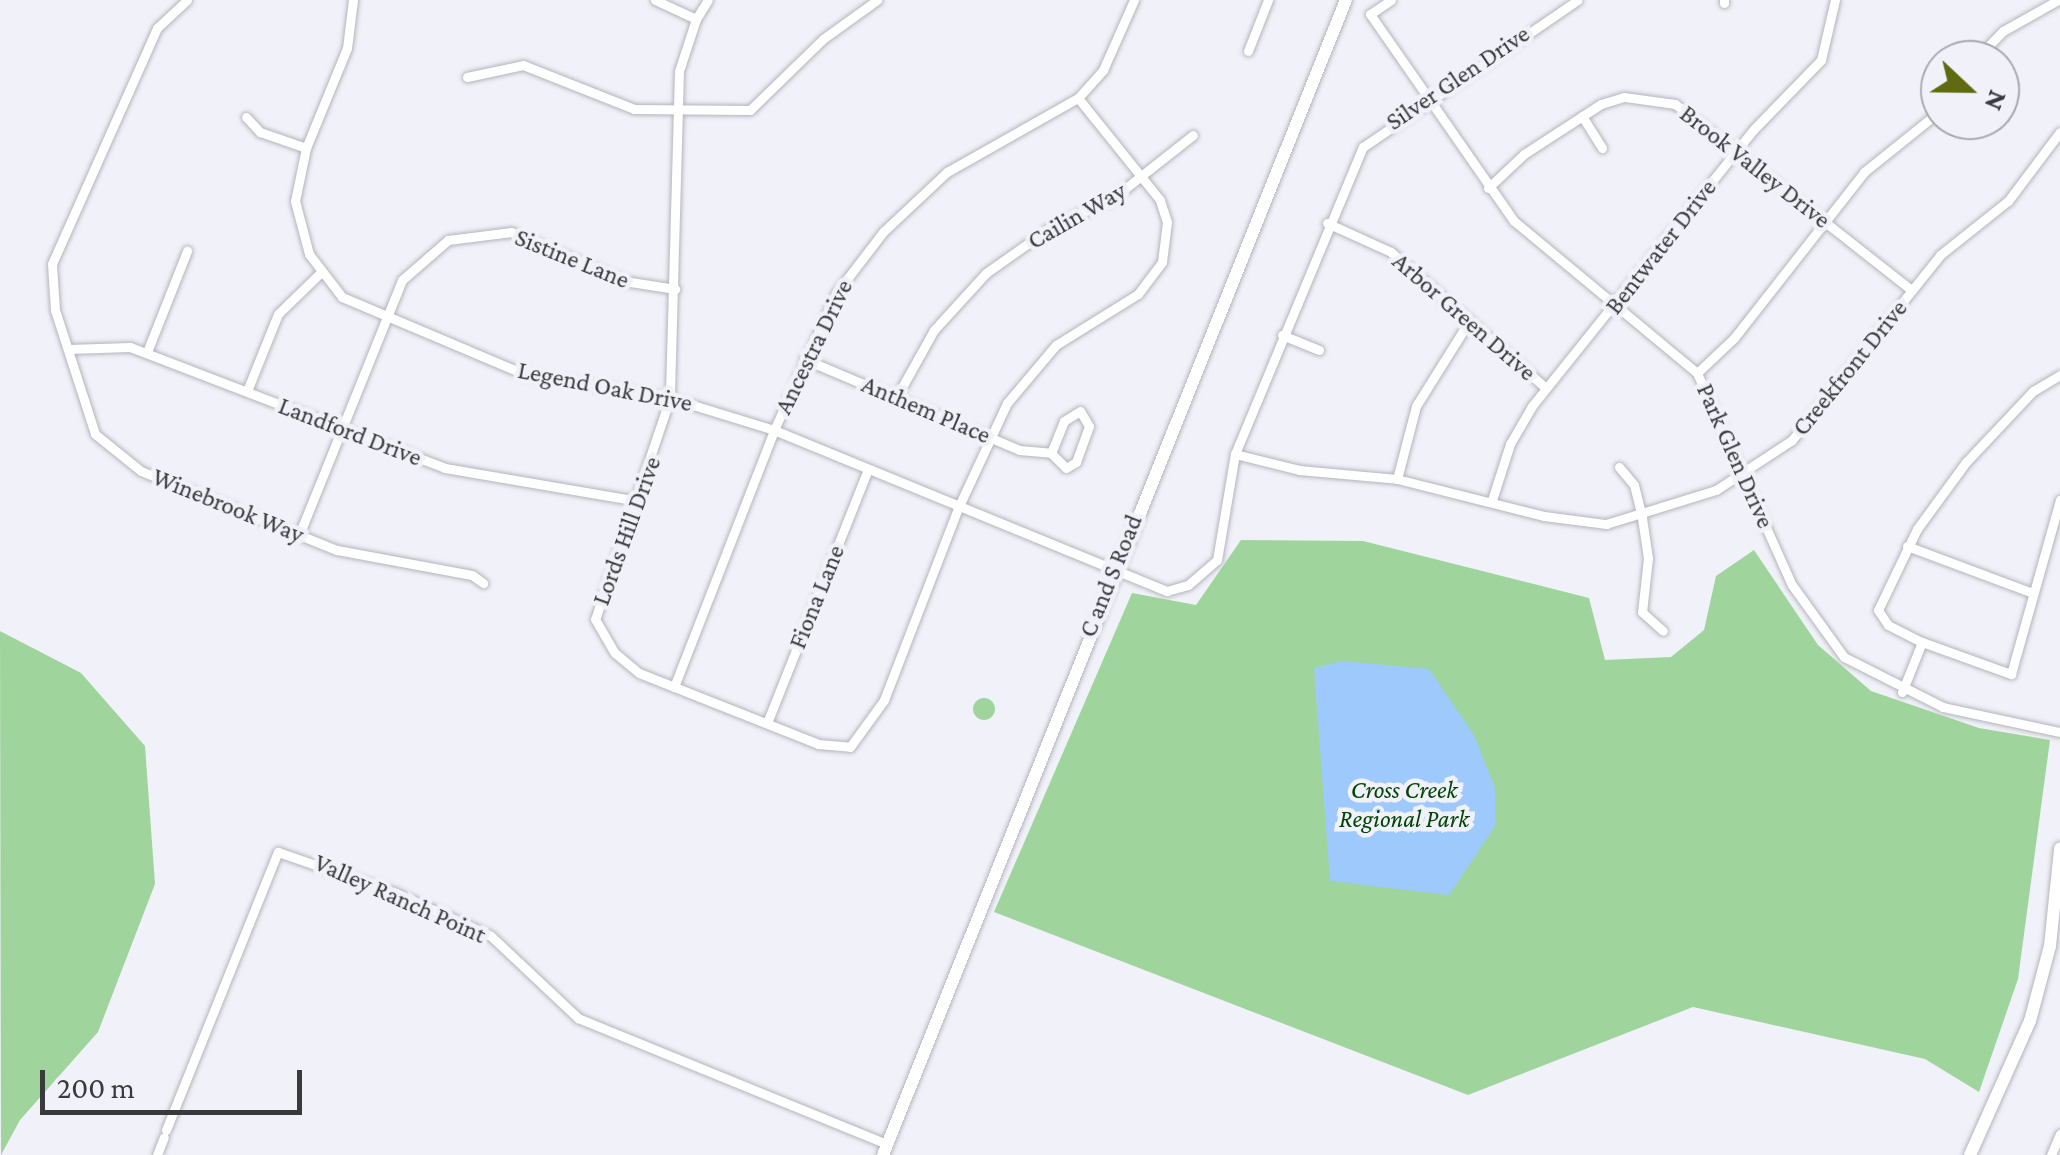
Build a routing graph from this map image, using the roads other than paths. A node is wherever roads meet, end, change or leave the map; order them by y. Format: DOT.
graph roads {
  1 [pos="187,0"];
  2 [pos="353,0"];
  3 [pos="655,0"];
  4 [pos="708,0"];
  5 [pos="878,0"];
  6 [pos="1134,0"];
  7 [pos="1268,0"];
  8 [pos="1346,0"];
  9 [pos="1391,0"];
  10 [pos="1578,0"];
  11 [pos="1835,0"];
  12 [pos="2058,0"];
  13 [pos="1564,3"];
  14 [pos="696,19"];
  15 [pos="1994,40"];
  16 [pos="1248,51"];
  17 [pos="467,76"];
  18 [pos="1078,98"];
  19 [pos="1429,102"];
  20 [pos="679,112"];
  21 [pos="1582,116"];
  22 [pos="246,117"];
  23 [pos="1920,126"];
  24 [pos="2060,132"];
  25 [pos="1193,135"];
  26 [pos="306,148"];
  27 [pos="1602,148"];
  28 [pos="1736,151"];
  29 [pos="1144,176"];
  30 [pos="1488,188"];
  31 [pos="1826,222"];
  32 [pos="1328,223"];
  33 [pos="186,251"];
  34 [pos="319,274"];
  35 [pos="675,289"];
  36 [pos="1911,290"];
  37 [pos="1615,304"];
  38 [pos="384,318"];
  39 [pos="1468,324"];
  40 [pos="1282,335"];
  41 [pos="68,349"];
  42 [pos="1319,350"];
  43 [pos="147,352"];
  44 [pos="804,359"];
  45 [pos="1697,373"];
  46 [pos="2060,375"];
  47 [pos="1546,388"];
  48 [pos="247,391"];
  49 [pos="670,398"];
  50 [pos="896,398"];
  51 [pos="341,430"];
  52 [pos="774,430"];
  53 [pos="990,436"];
  54 [pos="1050,452"];
  55 [pos="1235,454"];
  56 [pos="1618,467"];
  57 [pos="867,472"];
  58 [pos="1744,473"];
  59 [pos="1398,479"];
  60 [pos="1492,500"];
  61 [pos="2060,500"];
  62 [pos="638,501"];
  63 [pos="959,506"];
  64 [pos="1642,518"];
  65 [pos="299,535"];
  66 [pos="1907,546"];
  67 [pos="1112,571"];
  68 [pos="483,583"];
  69 [pos="2030,592"];
  70 [pos="1663,631"];
  71 [pos="1922,642"];
  72 [pos="674,687"];
  73 [pos="1902,692"];
  74 [pos="766,723"];
  75 [pos="2060,732"];
  76 [pos="2060,849"];
  77 [pos="2055,948"];
  78 [pos="2060,1134"];
  79 [pos="885,1150"];
  80 [pos="157,1155"];
  81 [pos="1970,1155"];
  82 [pos="2051,1155"];
  1 -- 41 [label="street, Winebrook Way"];
  2 -- 26 [label="street, Legend Oak Drive"];
  3 -- 14 [label="street"];
  4 -- 14 [label="street"];
  5 -- 20 [label="street"];
  6 -- 18 [label="street, Ancestra Drive"];
  7 -- 16 [label="street"];
  8 -- 67 [label="main road, C and S Road"];
  9 -- 19 [label="street, Park Glen Drive"];
  10 -- 13 [label="street, Silver Glen Drive"];
  11 -- 28 [label="street, Bentwater Drive"];
  12 -- 15 [label="street"];
  13 -- 19 [label="street, Silver Glen Drive"];
  14 -- 20 [label="street"];
  17 -- 20 [label="street"];
  18 -- 29 [label="street"];
  18 -- 44 [label="street, Ancestra Drive"];
  19 -- 30 [label="street, Park Glen Drive"];
  19 -- 32 [label="street, Silver Glen Drive"];
  20 -- 35 [label="street, Lords Hill Drive"];
  21 -- 27 [label="street"];
  21 -- 28 [label="street, Brook Valley Drive"];
  21 -- 30 [label="street, Brook Valley Drive"];
  22 -- 26 [label="street"];
  23 -- 31 [label="street"];
  24 -- 36 [label="street, Creekfront Drive"];
  25 -- 29 [label="street, Cailin Way"];
  26 -- 34 [label="street, Legend Oak Drive"];
  28 -- 31 [label="street, Brook Valley Drive"];
  28 -- 37 [label="street, Bentwater Drive"];
  29 -- 50 [label="street, Cailin Way"];
  29 -- 53 [label="street"];
  30 -- 37 [label="street, Park Glen Drive"];
  31 -- 36 [label="street, Brook Valley Drive"];
  31 -- 45 [label="street"];
  32 -- 39 [label="street, Arbor Green Drive"];
  32 -- 40 [label="street, Silver Glen Drive"];
  33 -- 43 [label="street"];
  34 -- 38 [label="street, Legend Oak Drive"];
  34 -- 48 [label="street"];
  35 -- 38 [label="street, Sistine Lane"];
  35 -- 49 [label="street, Lords Hill Drive"];
  36 -- 58 [label="street, Creekfront Drive"];
  37 -- 45 [label="street, Park Glen Drive"];
  37 -- 47 [label="street, Bentwater Drive"];
  38 -- 49 [label="street, Legend Oak Drive"];
  38 -- 51 [label="street, Sistine Lane"];
  39 -- 47 [label="street, Arbor Green Drive"];
  39 -- 59 [label="street"];
  40 -- 42 [label="street"];
  40 -- 55 [label="street, Silver Glen Drive"];
  41 -- 43 [label="street, Landford Drive"];
  41 -- 65 [label="street, Winebrook Way"];
  43 -- 48 [label="street, Landford Drive"];
  44 -- 50 [label="street, Anthem Place"];
  44 -- 52 [label="street, Ancestra Drive"];
  45 -- 58 [label="street, Park Glen Drive"];
  46 -- 66 [label="street"];
  47 -- 60 [label="street, Bentwater Drive"];
  48 -- 51 [label="street, Landford Drive"];
  49 -- 52 [label="street, Legend Oak Drive"];
  49 -- 62 [label="street, Lords Hill Drive"];
  50 -- 53 [label="street, Anthem Place"];
  51 -- 62 [label="street, Landford Drive"];
  51 -- 65 [label="street, Sistine Lane"];
  52 -- 57 [label="street, Legend Oak Drive"];
  52 -- 72 [label="street, Ancestra Drive"];
  53 -- 54 [label="street, Anthem Place"];
  53 -- 63 [label="street"];
  54 -- 54 [label="street, Anthem Place"];
  55 -- 59 [label="street, Creekfront Drive"];
  55 -- 67 [label="street, Silver Glen Drive"];
  56 -- 64 [label="street"];
  57 -- 63 [label="street, Legend Oak Drive"];
  57 -- 74 [label="street, Fiona Lane"];
  58 -- 64 [label="street, Creekfront Drive"];
  58 -- 73 [label="street, Park Glen Drive"];
  59 -- 60 [label="street, Creekfront Drive"];
  60 -- 64 [label="street, Creekfront Drive"];
  61 -- 69 [label="street"];
  62 -- 72 [label="street, Lords Hill Drive"];
  63 -- 67 [label="street, Legend Oak Drive"];
  63 -- 74 [label="street, Lords Hill Drive"];
  64 -- 70 [label="street"];
  65 -- 68 [label="street, Winebrook Way"];
  66 -- 69 [label="street"];
  66 -- 71 [label="street"];
  67 -- 79 [label="main road, C and S Road"];
  69 -- 71 [label="street"];
  71 -- 73 [label="street"];
  72 -- 74 [label="street, Lords Hill Drive"];
  73 -- 75 [label="street, Park Glen Drive"];
  76 -- 77 [label="main road"];
  77 -- 81 [label="main road"];
  78 -- 82 [label="street"];
  79 -- 80 [label="street, Valley Ranch Point"];
}
